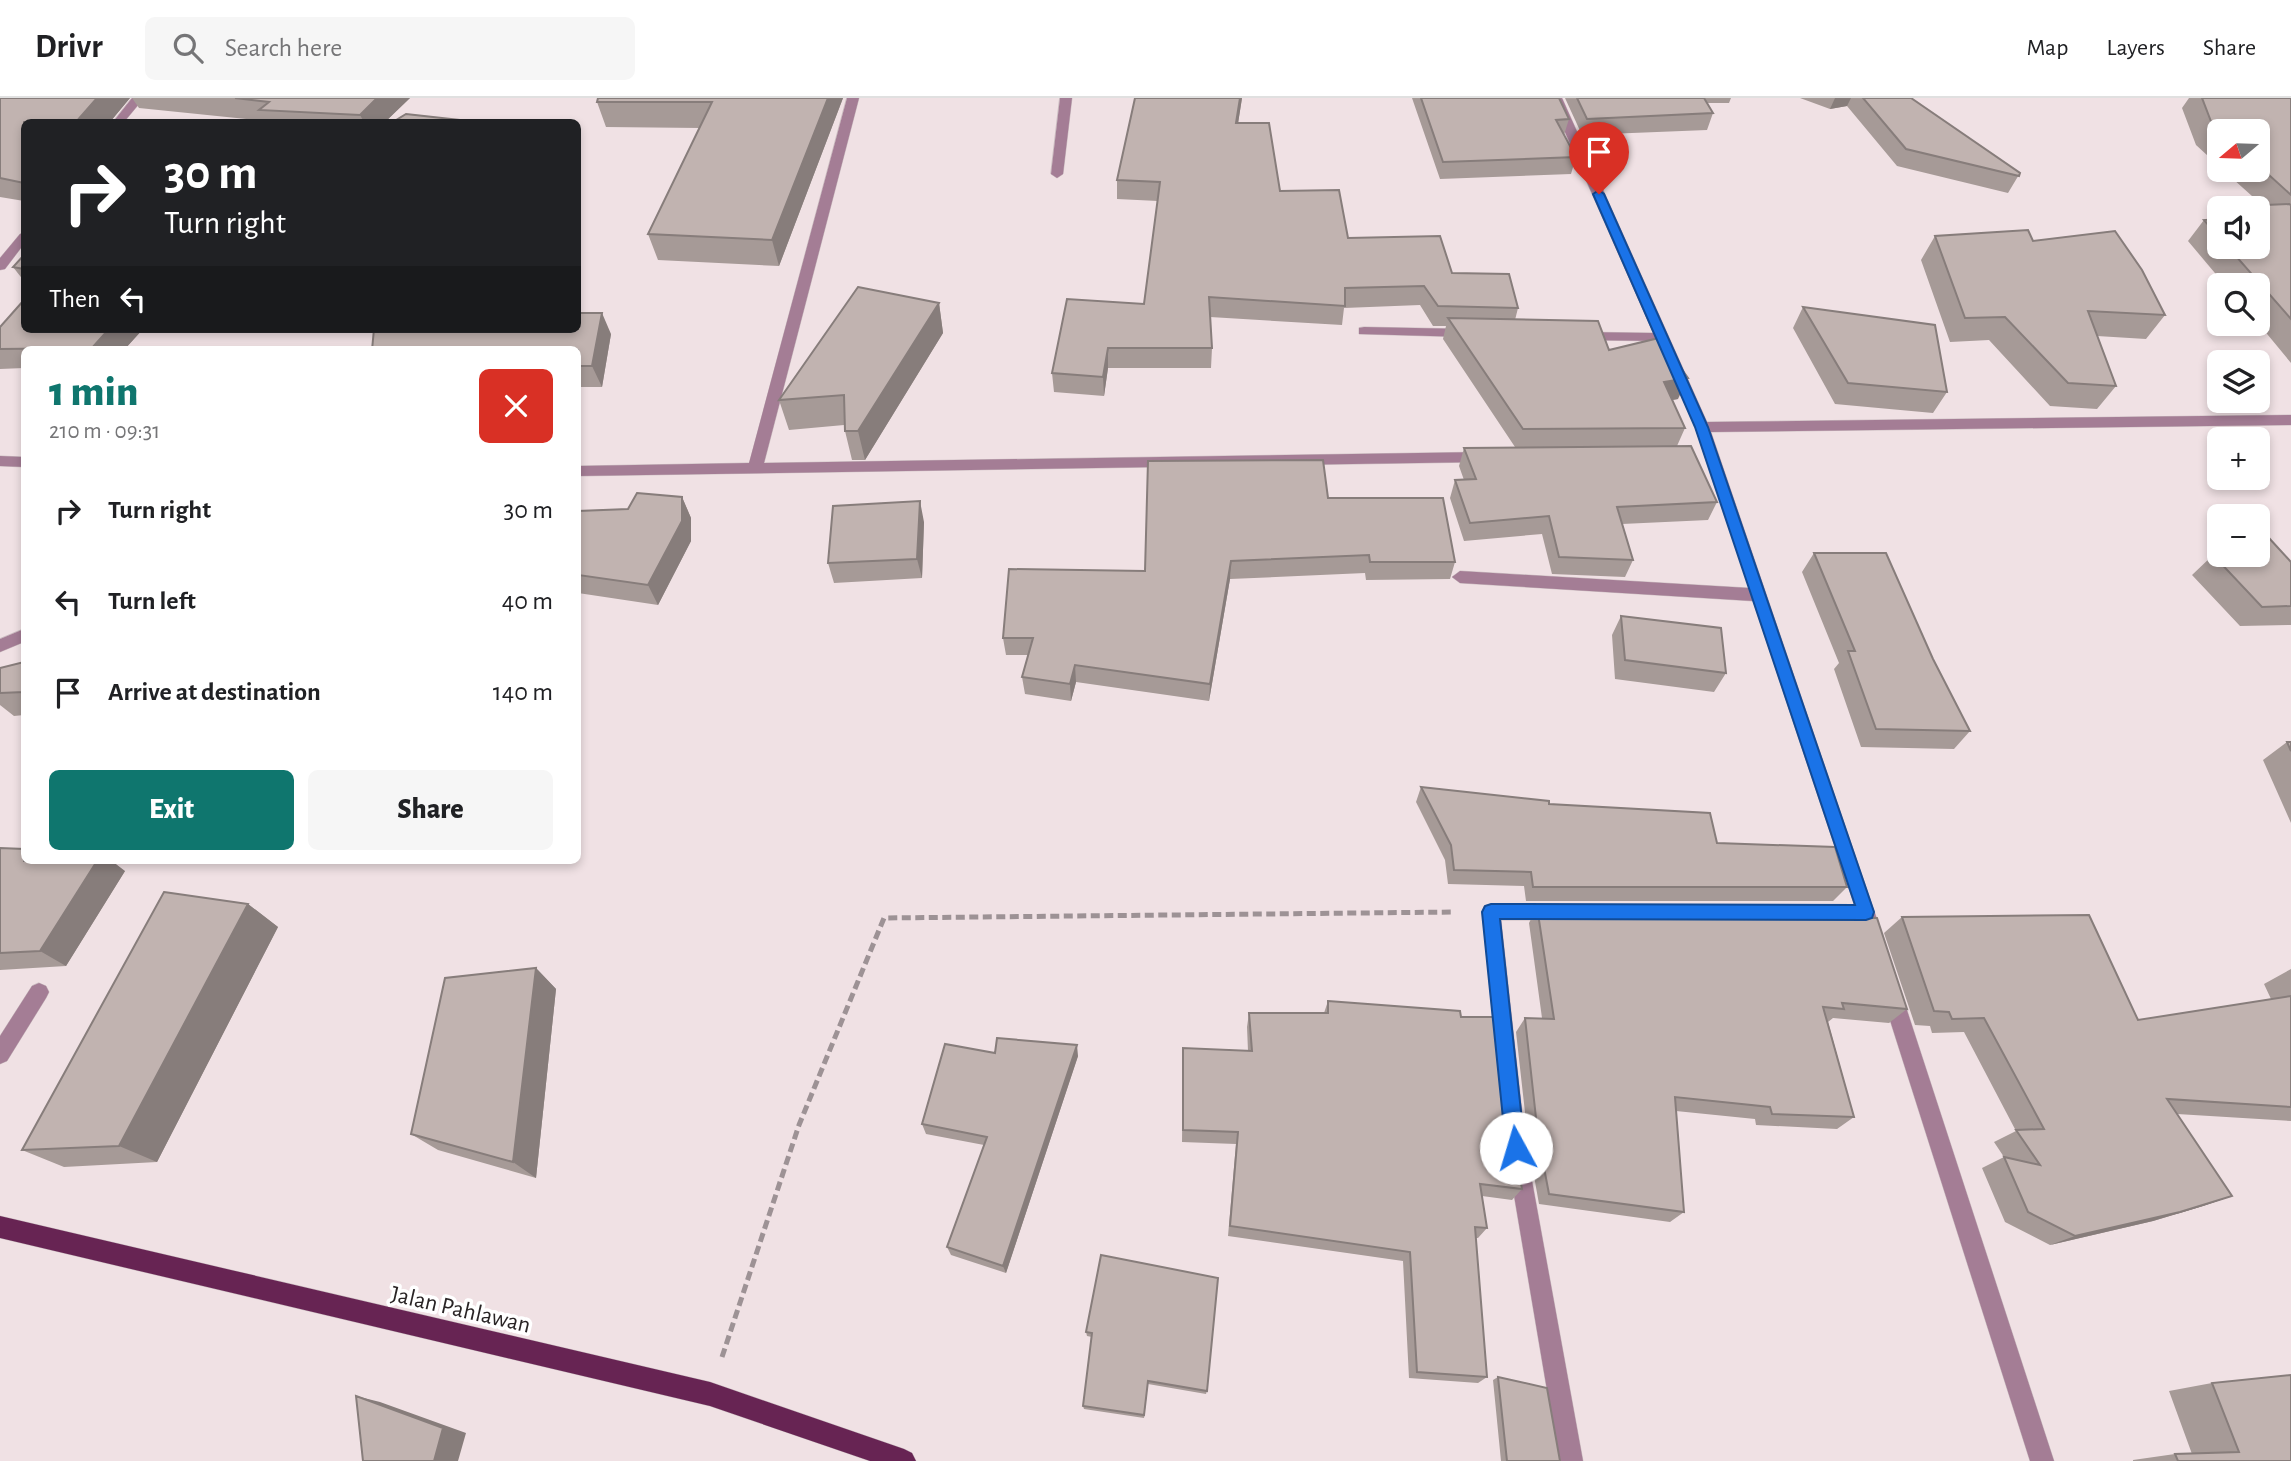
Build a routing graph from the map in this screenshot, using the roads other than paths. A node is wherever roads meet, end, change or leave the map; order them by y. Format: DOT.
graph roads {
  1 [pos="138,98"];
  2 [pos="853,98"];
  3 [pos="1066,98"];
  4 [pos="1556,98"];
  5 [pos="120,119"];
  6 [pos="1057,174"];
  7 [pos="21,241"];
  8 [pos="0,267"];
  9 [pos="1364,331"];
  10 [pos="1487,334"];
  11 [pos="1568,335"];
  12 [pos="1663,337"];
  13 [pos="2291,420"];
  14 [pos="1702,427"];
  15 [pos="1506,457"];
  16 [pos="0,461"];
  17 [pos="21,462"];
  18 [pos="755,468"];
  19 [pos="581,471"];
  20 [pos="1460,577"];
  21 [pos="1759,595"];
  22 [pos="21,636"];
  23 [pos="0,646"];
  24 [pos="1574,912"];
  25 [pos="1878,951"];
  26 [pos="1887,978"];
  27 [pos="39,992"];
  28 [pos="0,1054"];
  29 [pos="0,1227"];
  30 [pos="901,1461"];
  31 [pos="1572,1461"];
  32 [pos="2042,1461"];
  1 -- 5 [label="street"];
  2 -- 18 [label="street"];
  3 -- 6 [label="street"];
  4 -- 12 [label="street"];
  7 -- 8 [label="street"];
  9 -- 10 [label="street"];
  11 -- 12 [label="street"];
  12 -- 14 [label="street"];
  13 -- 14 [label="street"];
  14 -- 21 [label="street"];
  15 -- 18 [label="street"];
  16 -- 17 [label="street"];
  18 -- 19 [label="street"];
  20 -- 21 [label="street"];
  21 -- 25 [label="street"];
  22 -- 23 [label="street"];
  24 -- 31 [label="street"];
  26 -- 32 [label="street"];
  27 -- 28 [label="street"];
  29 -- 30 [label="main road, Jalan Pahlawan"];
}
